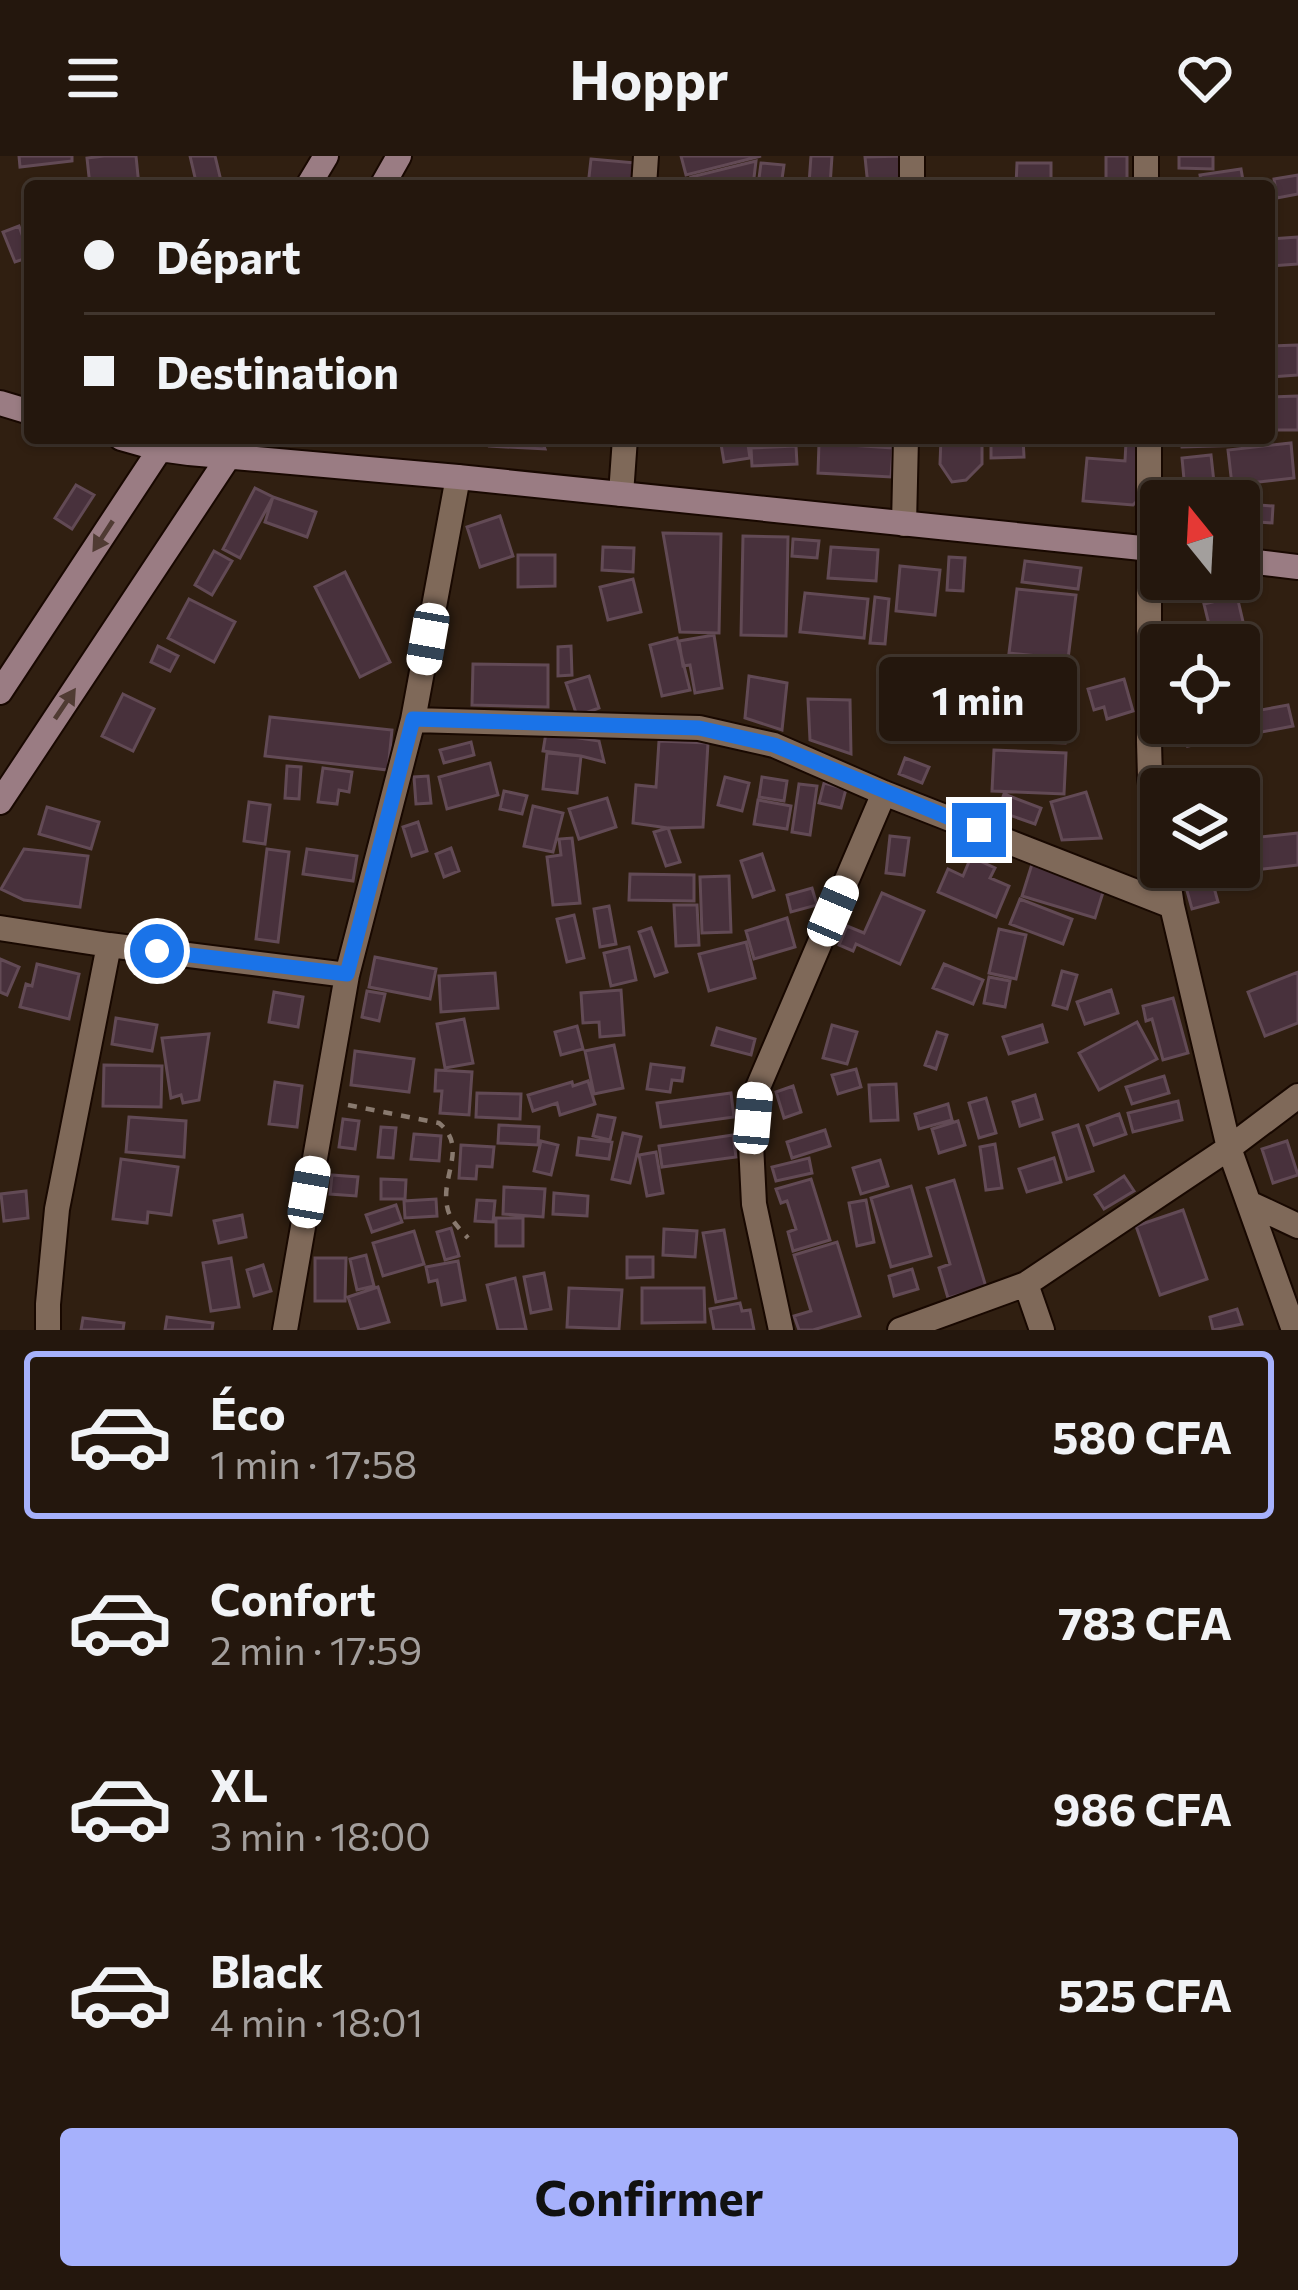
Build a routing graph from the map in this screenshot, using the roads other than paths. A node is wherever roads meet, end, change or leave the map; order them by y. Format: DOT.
graph roads {
  1 [pos="164,444"];
  2 [pos="625,444"];
  3 [pos="906,444"];
  4 [pos="1149,444"];
  5 [pos="236,447"];
  6 [pos="458,477"];
  7 [pos="1152,480"];
  8 [pos="621,494"];
  9 [pos="904,524"];
  10 [pos="1140,547"];
  11 [pos="1260,562"];
  12 [pos="1298,567"];
  13 [pos="1154,600"];
  14 [pos="0,692"];
  15 [pos="413,719"];
  16 [pos="1150,768"];
  17 [pos="884,793"];
  18 [pos="0,802"];
  19 [pos="1169,888"];
  20 [pos="1172,906"];
  21 [pos="0,928"];
  22 [pos="110,945"];
  23 [pos="347,974"];
  24 [pos="1298,1096"];
  25 [pos="1229,1148"];
  26 [pos="1249,1203"];
  27 [pos="1298,1226"];
  28 [pos="1026,1284"];
  29 [pos="49,1330"];
  30 [pos="285,1330"];
  31 [pos="781,1330"];
  32 [pos="900,1330"];
  33 [pos="1042,1330"];
  34 [pos="1294,1330"];
  1 -- 5 [label="main road"];
  1 -- 14 [label="main road, one-way"];
  2 -- 8 [label="street"];
  3 -- 9 [label="street"];
  4 -- 7 [label="street"];
  5 -- 6 [label="main road"];
  18 -- 5 [label="main road, one-way"];
  6 -- 8 [label="main road"];
  6 -- 15 [label="street"];
  8 -- 9 [label="main road"];
  9 -- 10 [label="main road"];
  11 -- 12 [label="main road"];
  13 -- 16 [label="street"];
  15 -- 17 [label="street"];
  15 -- 23 [label="street"];
  17 -- 20 [label="street"];
  17 -- 31 [label="street"];
  19 -- 20 [label="street"];
  20 -- 25 [label="street"];
  21 -- 22 [label="street"];
  22 -- 23 [label="street"];
  22 -- 29 [label="street"];
  23 -- 30 [label="street"];
  24 -- 25 [label="street"];
  25 -- 26 [label="street"];
  25 -- 28 [label="street"];
  26 -- 27 [label="street"];
  26 -- 34 [label="street"];
  28 -- 32 [label="street"];
  28 -- 33 [label="street"];
}
